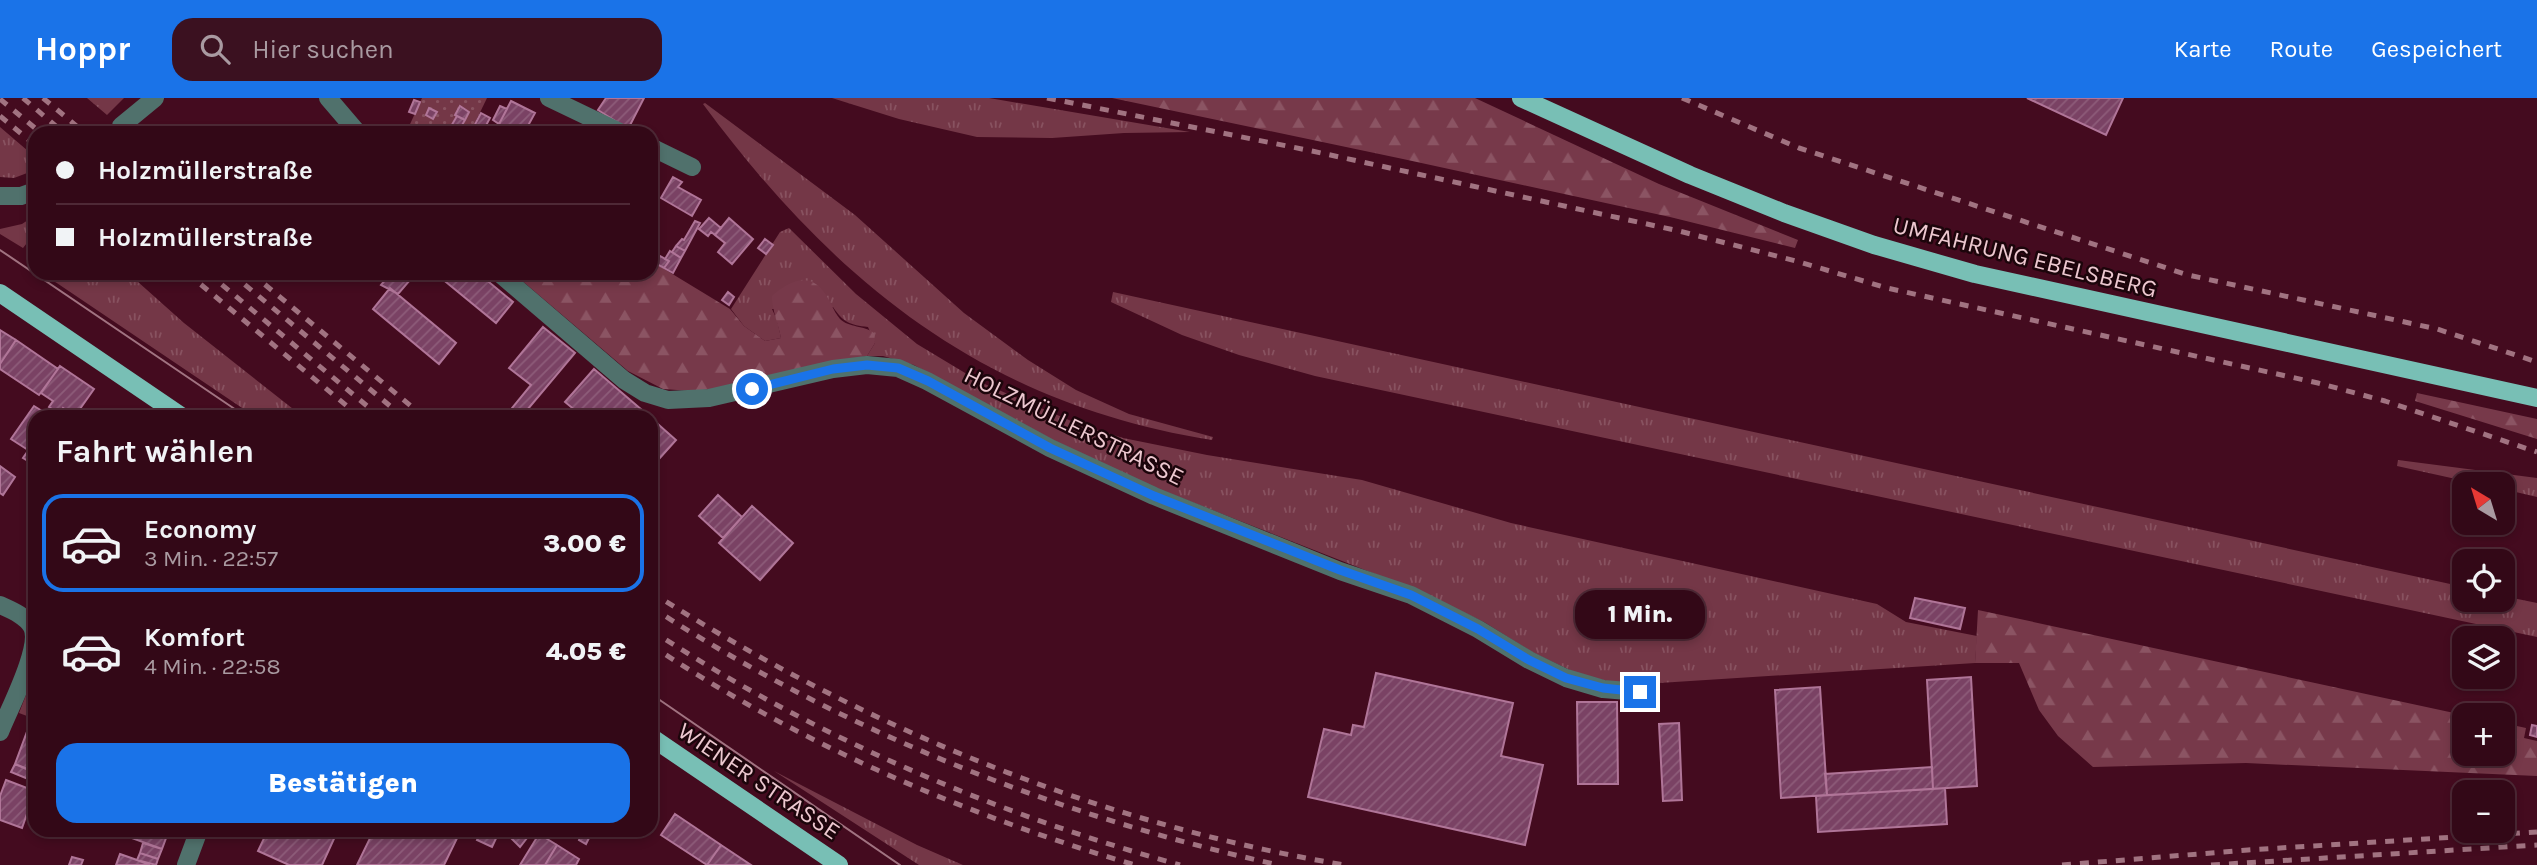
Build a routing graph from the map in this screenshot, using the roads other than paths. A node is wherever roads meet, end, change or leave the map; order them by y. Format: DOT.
graph roads {
  1 [pos="155,98"];
  2 [pos="328,98"];
  3 [pos="549,98"];
  4 [pos="1521,98"];
  5 [pos="121,126"];
  6 [pos="352,126"];
  7 [pos="607,126"];
  8 [pos="658,150"];
  9 [pos="692,167"];
  10 [pos="28,194"];
  11 [pos="0,196"];
  12 [pos="507,280"];
  13 [pos="0,293"];
  14 [pos="2537,398"];
  15 [pos="172,410"];
  16 [pos="0,605"];
  17 [pos="28,622"];
  18 [pos="28,661"];
  19 [pos="1640,692"];
  20 [pos="0,732"];
  21 [pos="658,742"];
  22 [pos="196,837"];
  23 [pos="186,865"];
  24 [pos="839,865"];
  1 -- 5 [label="street"];
  2 -- 6 [label="street"];
  3 -- 7 [label="street"];
  4 -- 14 [label="main road, UMFAHRUNG EBELSBERG"];
  8 -- 9 [label="street"];
  10 -- 11 [label="street"];
  12 -- 19 [label="street, HOLZMÜLLERSTRASSE"];
  13 -- 15 [label="main road"];
  16 -- 17 [label="street"];
  18 -- 20 [label="street"];
  21 -- 24 [label="main road, WIENER STRASSE"];
  22 -- 23 [label="street"];
}
